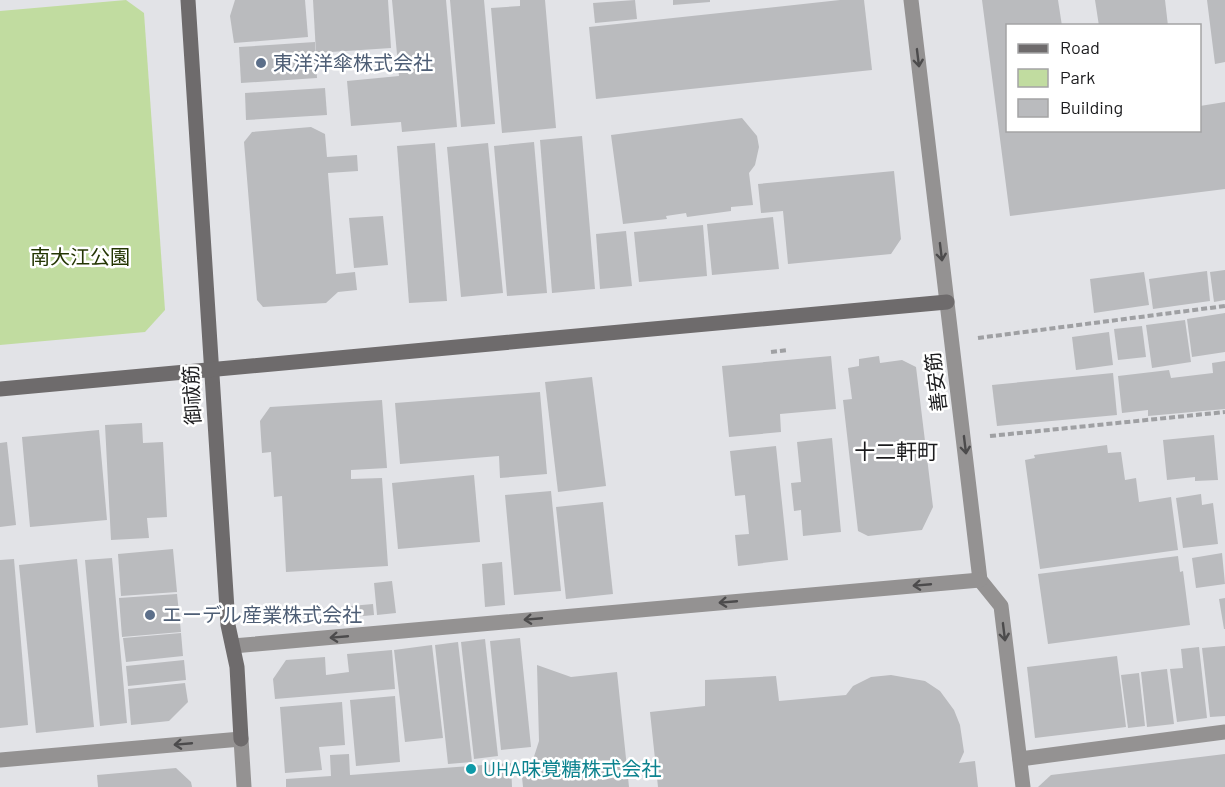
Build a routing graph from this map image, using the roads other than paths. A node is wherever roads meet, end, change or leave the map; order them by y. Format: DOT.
graph roads {
  1 [pos="188,0"];
  2 [pos="911,0"];
  3 [pos="947,302"];
  4 [pos="212,369"];
  5 [pos="0,389"];
  6 [pos="980,580"];
  7 [pos="233,646"];
  8 [pos="1225,732"];
  9 [pos="241,739"];
  10 [pos="1020,759"];
  11 [pos="0,760"];
  12 [pos="244,787"];
  13 [pos="1023,787"];
  1 -- 4 [label="street, 御祓筋"];
  2 -- 3 [label="street, 善安筋, one-way"];
  3 -- 4 [label="street"];
  3 -- 6 [label="street, 善安筋, one-way"];
  4 -- 5 [label="street"];
  4 -- 7 [label="street, 御祓筋"];
  6 -- 7 [label="street, one-way"];
  6 -- 10 [label="street, one-way"];
  7 -- 9 [label="street, 御祓筋"];
  8 -- 10 [label="street"];
  9 -- 11 [label="street, one-way"];
  9 -- 12 [label="street, 御祓筋"];
  10 -- 13 [label="street"];
}
